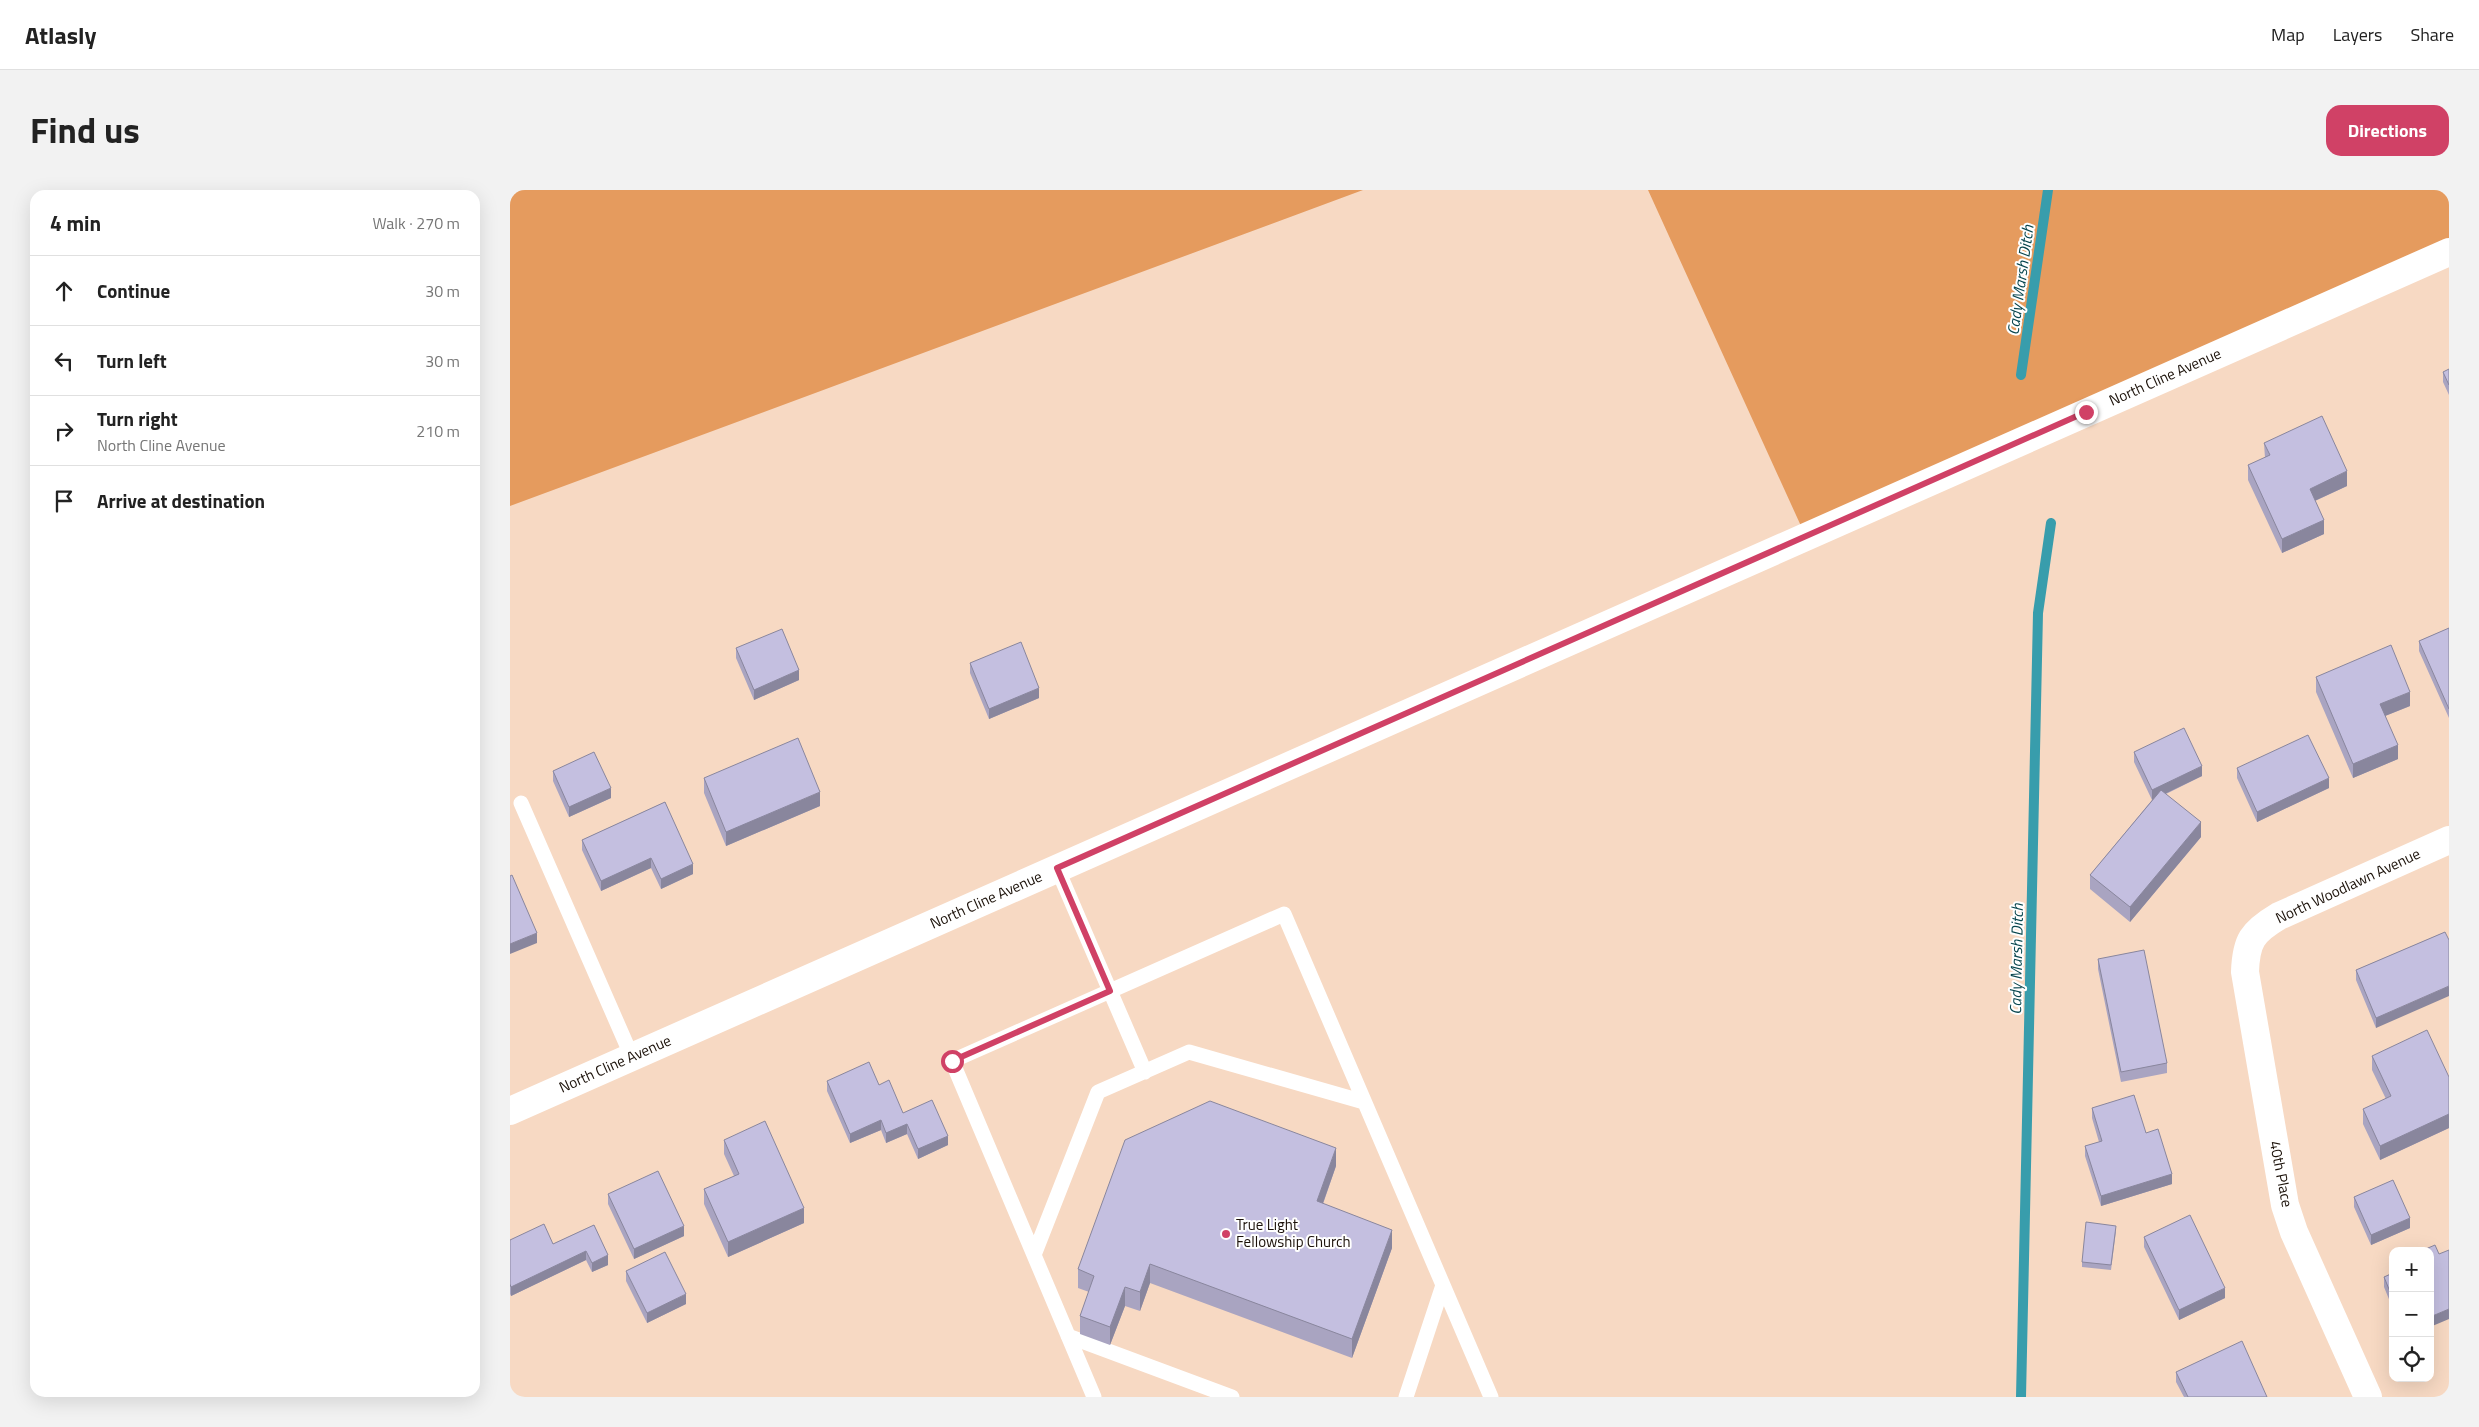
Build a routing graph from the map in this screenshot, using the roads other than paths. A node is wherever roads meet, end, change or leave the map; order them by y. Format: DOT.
graph roads {
  1 [pos="2449,252"];
  2 [pos="521,803"];
  3 [pos="2449,840"];
  4 [pos="1057,868"];
  5 [pos="2251,938"];
  6 [pos="1110,991"];
  7 [pos="632,1057"];
  8 [pos="1145,1072"];
  9 [pos="1364,1102"];
  10 [pos="510,1111"];
  11 [pos="1034,1255"];
  12 [pos="1443,1285"];
  13 [pos="1068,1336"];
  14 [pos="1094,1397"];
  15 [pos="1232,1397"];
  16 [pos="1406,1397"];
  17 [pos="1492,1397"];
  18 [pos="2368,1397"];
  1 -- 4 [label="street, North Cline Avenue"];
  2 -- 7 [label="lane"];
  3 -- 5 [label="street, North Woodlawn Avenue"];
  4 -- 6 [label="lane"];
  4 -- 7 [label="street, North Cline Avenue"];
  5 -- 18 [label="street, 40th Place"];
  6 -- 8 [label="lane"];
  6 -- 9 [label="lane"];
  6 -- 11 [label="lane"];
  7 -- 10 [label="street, North Cline Avenue"];
  8 -- 9 [label="lane"];
  8 -- 11 [label="lane"];
  9 -- 12 [label="lane"];
  11 -- 13 [label="lane"];
  12 -- 16 [label="lane"];
  12 -- 17 [label="lane"];
  13 -- 14 [label="lane"];
  13 -- 15 [label="lane"];
}
